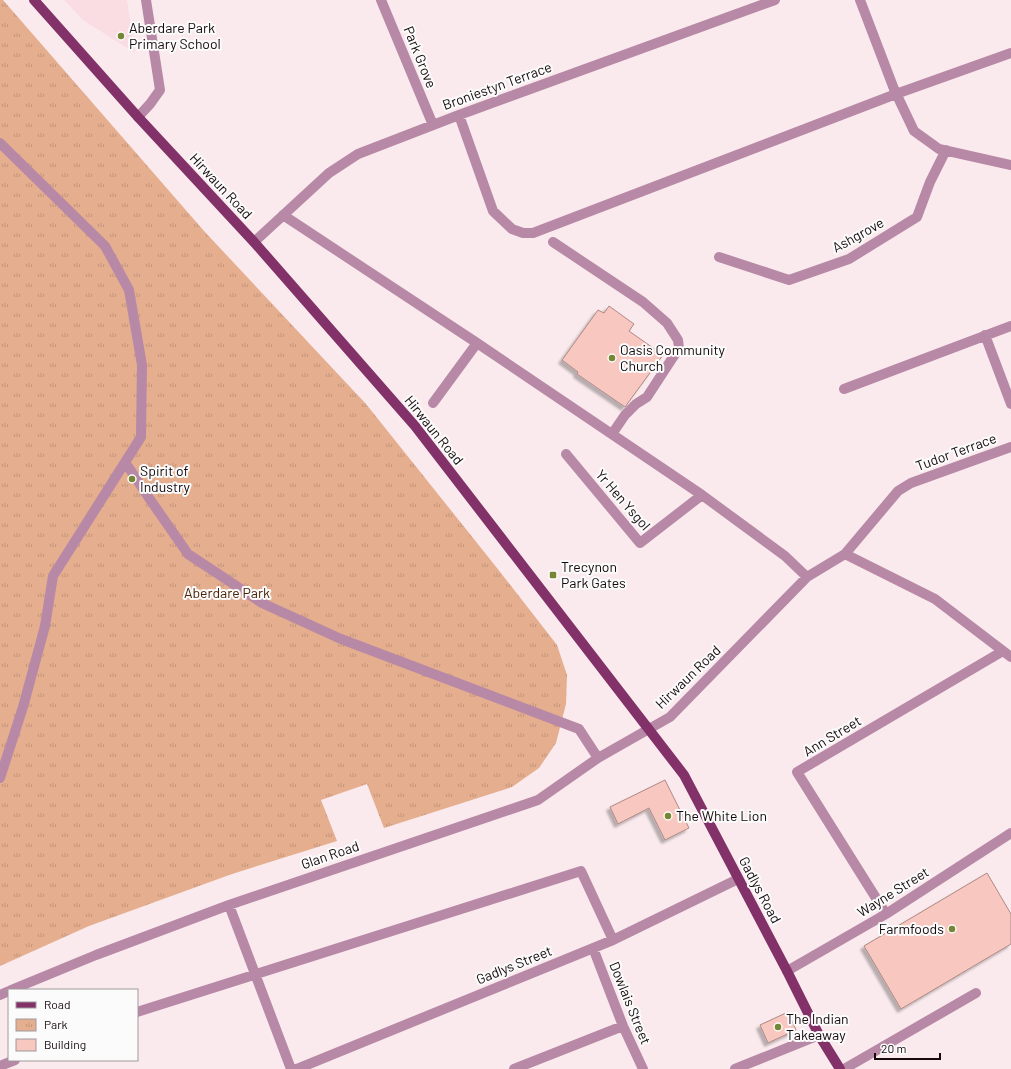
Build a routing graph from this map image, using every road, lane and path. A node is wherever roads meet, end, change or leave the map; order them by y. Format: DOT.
graph roads {
  1 [pos="34,0"];
  2 [pos="146,0"];
  3 [pos="381,0"];
  4 [pos="775,0"];
  5 [pos="860,0"];
  6 [pos="1011,53"];
  7 [pos="896,94"];
  8 [pos="459,115"];
  9 [pos="138,117"];
  10 [pos="433,125"];
  11 [pos="0,143"];
  12 [pos="946,150"];
  13 [pos="1011,164"];
  14 [pos="283,215"];
  15 [pos="254,242"];
  16 [pos="553,242"];
  17 [pos="719,257"];
  18 [pos="1011,326"];
  19 [pos="985,335"];
  20 [pos="477,343"];
  21 [pos="844,389"];
  22 [pos="433,403"];
  23 [pos="1011,404"];
  24 [pos="612,434"];
  25 [pos="1011,447"];
  26 [pos="566,454"];
  27 [pos="126,462"];
  28 [pos="702,495"];
  29 [pos="846,554"];
  30 [pos="807,577"];
  31 [pos="1007,654"];
  32 [pos="649,729"];
  33 [pos="598,758"];
  34 [pos="0,778"];
  35 [pos="1011,833"];
  36 [pos="738,879"];
  37 [pos="229,905"];
  38 [pos="886,914"];
  39 [pos="613,940"];
  40 [pos="593,948"];
  41 [pos="788,972"];
  42 [pos="256,975"];
  43 [pos="12,989"];
  44 [pos="976,993"];
  45 [pos="138,1012"];
  46 [pos="623,1026"];
  47 [pos="819,1035"];
  48 [pos="12,1061"];
  49 [pos="0,1066"];
  50 [pos="290,1069"];
  51 [pos="297,1069"];
  52 [pos="514,1069"];
  53 [pos="642,1069"];
  54 [pos="735,1069"];
  55 [pos="840,1069"];
  56 [pos="844,1069"];
  1 -- 9 [label="main road, Hirwaun Road"];
  2 -- 9 [label="street"];
  3 -- 10 [label="street, Park Grove"];
  4 -- 8 [label="street, Broniestyn Terrace"];
  5 -- 7 [label="street"];
  6 -- 7 [label="street"];
  7 -- 8 [label="street"];
  7 -- 12 [label="street"];
  8 -- 10 [label="street, Broniestyn Terrace"];
  9 -- 15 [label="main road, Hirwaun Road"];
  10 -- 14 [label="street, Broniestyn Terrace"];
  11 -- 27 [label="street"];
  12 -- 13 [label="street"];
  12 -- 17 [label="street, Ashgrove"];
  14 -- 15 [label="street, Broniestyn Terrace"];
  14 -- 20 [label="street"];
  15 -- 32 [label="main road, Hirwaun Road"];
  16 -- 24 [label="street"];
  18 -- 19 [label="street"];
  19 -- 21 [label="street"];
  19 -- 23 [label="street"];
  20 -- 22 [label="street"];
  20 -- 24 [label="street"];
  24 -- 28 [label="street"];
  25 -- 29 [label="street, Tudor Terrace"];
  26 -- 28 [label="street, Yr Hen Ysgol"];
  27 -- 33 [label="street"];
  27 -- 34 [label="street"];
  28 -- 30 [label="street"];
  29 -- 30 [label="street, Hirwaun Road"];
  29 -- 31 [label="street"];
  30 -- 32 [label="street, Hirwaun Road"];
  31 -- 38 [label="street, Ann Street"];
  32 -- 33 [label="street, Glan Road"];
  32 -- 36 [label="main road, Gadlys Road"];
  33 -- 37 [label="street, Glan Road"];
  35 -- 38 [label="street, Wayne Street"];
  36 -- 39 [label="street, Gadlys Street"];
  36 -- 41 [label="main road, Gadlys Road"];
  37 -- 42 [label="street"];
  37 -- 43 [label="street, Glan Road"];
  38 -- 41 [label="street, Wayne Street"];
  39 -- 40 [label="street, Gadlys Street"];
  39 -- 42 [label="street"];
  40 -- 46 [label="street, Dowlais Street"];
  40 -- 51 [label="street, Gadlys Street"];
  41 -- 47 [label="main road, Gadlys Road"];
  42 -- 45 [label="street"];
  42 -- 50 [label="street"];
  44 -- 56 [label="street"];
  46 -- 52 [label="street"];
  46 -- 53 [label="street, Dowlais Street"];
  47 -- 54 [label="street"];
  47 -- 55 [label="main road, Gadlys Road"];
  48 -- 49 [label="street"];
}
